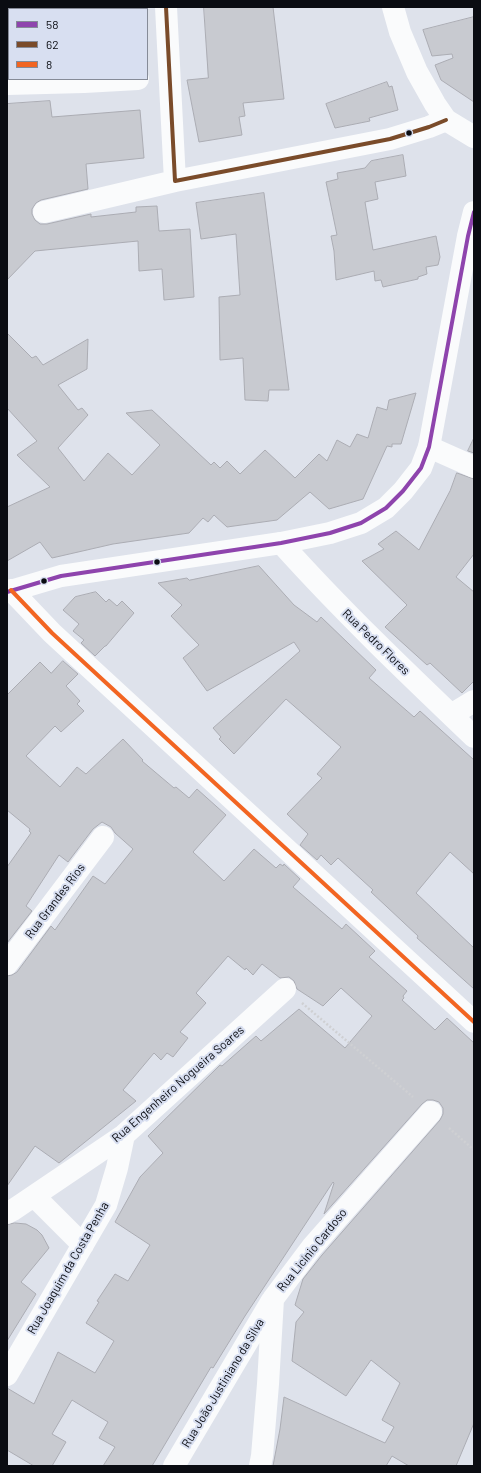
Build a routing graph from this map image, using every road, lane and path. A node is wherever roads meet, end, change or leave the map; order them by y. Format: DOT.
graph roads {
  1 [pos="166,7"];
  2 [pos="393,7"];
  3 [pos="169,77"];
  4 [pos="148,78"];
  5 [pos="120,80"];
  6 [pos="7,84"];
  7 [pos="446,120"];
  8 [pos="474,138"];
  9 [pos="175,180"];
  10 [pos="44,212"];
  11 [pos="474,212"];
  12 [pos="429,447"];
  13 [pos="474,467"];
  14 [pos="281,543"];
  15 [pos="9,591"];
  16 [pos="474,701"];
  17 [pos="451,715"];
  18 [pos="474,737"];
  19 [pos="103,837"];
  20 [pos="7,964"];
  21 [pos="285,989"];
  22 [pos="474,1022"];
  23 [pos="431,1112"];
  24 [pos="124,1135"];
  25 [pos="474,1150"];
  26 [pos="34,1196"];
  27 [pos="9,1209"];
  28 [pos="83,1244"];
  29 [pos="273,1299"];
  30 [pos="7,1375"];
  31 [pos="174,1466"];
  32 [pos="260,1466"];
  1 -- 3 [label="street"];
  2 -- 7 [label="street"];
  3 -- 4 [label="street"];
  3 -- 9 [label="street"];
  5 -- 6 [label="street"];
  7 -- 8 [label="street"];
  7 -- 9 [label="street"];
  9 -- 10 [label="street"];
  11 -- 12 [label="street"];
  12 -- 13 [label="street"];
  12 -- 14 [label="street"];
  14 -- 15 [label="street"];
  14 -- 17 [label="street, Rua Pedro Flores"];
  15 -- 22 [label="street"];
  16 -- 17 [label="street"];
  17 -- 18 [label="street, Rua Pedro Flores"];
  19 -- 20 [label="street, Rua Grandes Rios"];
  21 -- 23 [label="path"];
  21 -- 24 [label="street, Rua Engenheiro Nogueira Soares"];
  23 -- 25 [label="path"];
  23 -- 29 [label="street, Rua Licínio Cardoso"];
  24 -- 26 [label="street, Rua Engenheiro Nogueira Soares"];
  24 -- 28 [label="street, Rua Joaquim da Costa Penha"];
  26 -- 27 [label="street, Rua Engenheiro Nogueira Soares"];
  26 -- 28 [label="street"];
  28 -- 30 [label="street, Rua Joaquim da Costa Penha"];
  29 -- 31 [label="street, Rua João Justiniano da Silva"];
  29 -- 32 [label="street, Rua Licínio Cardoso"];
}
